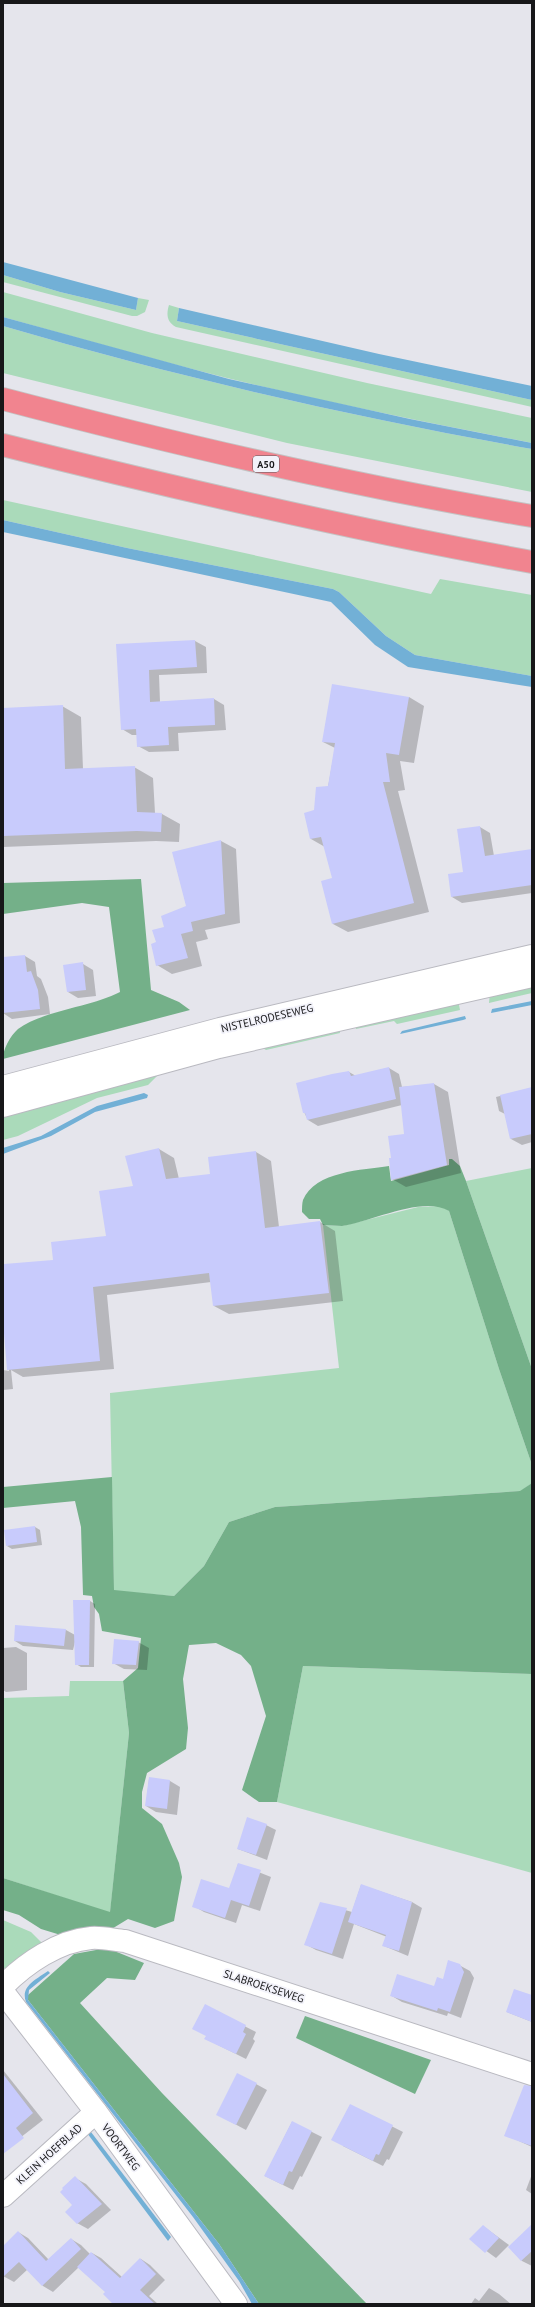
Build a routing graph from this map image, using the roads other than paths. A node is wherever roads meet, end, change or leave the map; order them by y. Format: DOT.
graph roads {
  1 [pos="3,399"];
  2 [pos="3,445"];
  3 [pos="532,516"];
  4 [pos="532,562"];
  5 [pos="532,956"];
  6 [pos="532,976"];
  7 [pos="3,1087"];
  8 [pos="3,1106"];
  9 [pos="3,1986"];
  10 [pos="3,1992"];
  11 [pos="532,2074"];
  12 [pos="96,2112"];
  13 [pos="3,2196"];
  14 [pos="236,2304"];
  1 -- 3 [label="highway, A50"];
  2 -- 4 [label="highway"];
  5 -- 7 [label="street, NISTELRODESEWEG"];
  6 -- 8 [label="street, NISTELRODESEWEG"];
  9 -- 11 [label="street, SLABROEKSEWEG"];
  10 -- 12 [label="street, VOORTWEG"];
  12 -- 13 [label="street, KLEIN HOEFBLAD"];
  12 -- 14 [label="street, VOORTWEG"];
}
